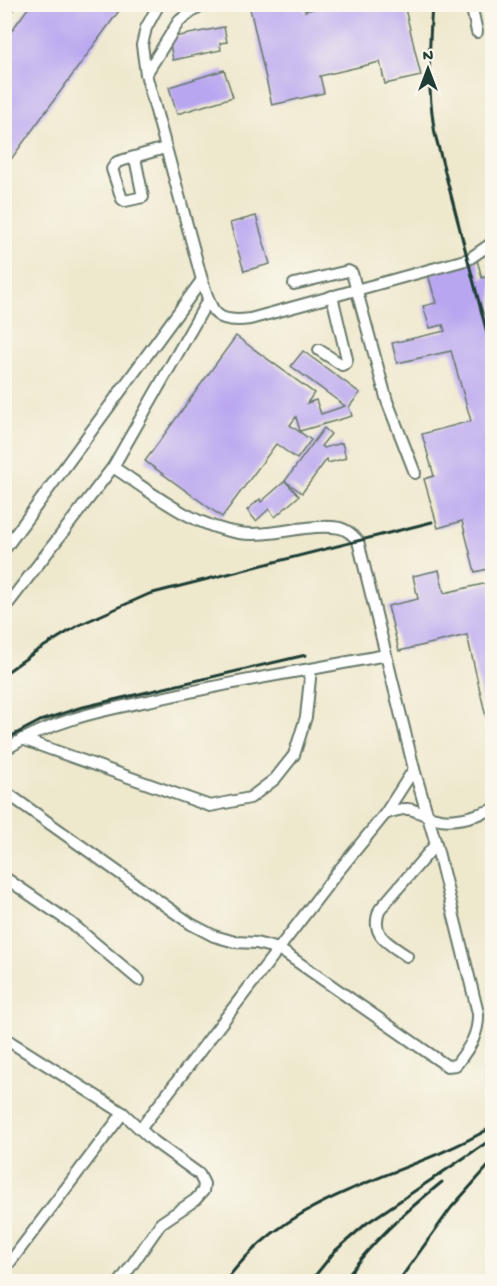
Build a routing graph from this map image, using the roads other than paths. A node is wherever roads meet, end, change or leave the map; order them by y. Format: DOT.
graph roads {
  1 [pos="159,4"];
  2 [pos="202,4"];
  3 [pos="471,4"];
  4 [pos="477,32"];
  5 [pos="146,74"];
  6 [pos="165,148"];
  7 [pos="135,158"];
  8 [pos="492,243"];
  9 [pos="202,280"];
  10 [pos="294,284"];
  11 [pos="356,290"];
  12 [pos="332,296"];
  13 [pos="208,300"];
  14 [pos="319,350"];
  15 [pos="113,467"];
  16 [pos="415,473"];
  17 [pos="4,549"];
  18 [pos="4,609"];
  19 [pos="386,655"];
  20 [pos="311,669"];
  21 [pos="22,739"];
  22 [pos="4,750"];
  23 [pos="414,769"];
  24 [pos="4,791"];
  25 [pos="492,810"];
  26 [pos="385,814"];
  27 [pos="428,816"];
  28 [pos="436,844"];
  29 [pos="4,877"];
  30 [pos="279,949"];
  31 [pos="407,957"];
  32 [pos="139,980"];
  33 [pos="4,1038"];
  34 [pos="123,1113"];
  35 [pos="141,1128"];
  36 [pos="4,1270"];
  37 [pos="120,1281"];
  1 -- 5 [label="lane"];
  2 -- 5 [label="lane"];
  3 -- 4 [label="lane"];
  5 -- 6 [label="lane"];
  6 -- 7 [label="lane"];
  6 -- 9 [label="lane"];
  8 -- 11 [label="lane"];
  9 -- 13 [label="lane"];
  9 -- 17 [label="lane"];
  10 -- 11 [label="lane"];
  11 -- 12 [label="lane"];
  11 -- 16 [label="lane"];
  12 -- 13 [label="lane"];
  12 -- 14 [label="lane"];
  13 -- 15 [label="lane"];
  15 -- 18 [label="lane"];
  15 -- 19 [label="lane"];
  19 -- 20 [label="lane"];
  19 -- 23 [label="lane"];
  20 -- 21 [label="lane"];
  20 -- 21 [label="lane"];
  21 -- 22 [label="lane"];
  23 -- 26 [label="lane"];
  23 -- 27 [label="lane"];
  24 -- 30 [label="lane"];
  25 -- 27 [label="lane"];
  26 -- 27 [label="lane"];
  26 -- 30 [label="lane"];
  27 -- 28 [label="lane"];
  28 -- 30 [label="lane"];
  28 -- 31 [label="lane"];
  29 -- 32 [label="lane"];
  30 -- 35 [label="lane"];
  33 -- 34 [label="lane"];
  34 -- 35 [label="lane"];
  34 -- 36 [label="lane"];
  35 -- 37 [label="lane"];
}
